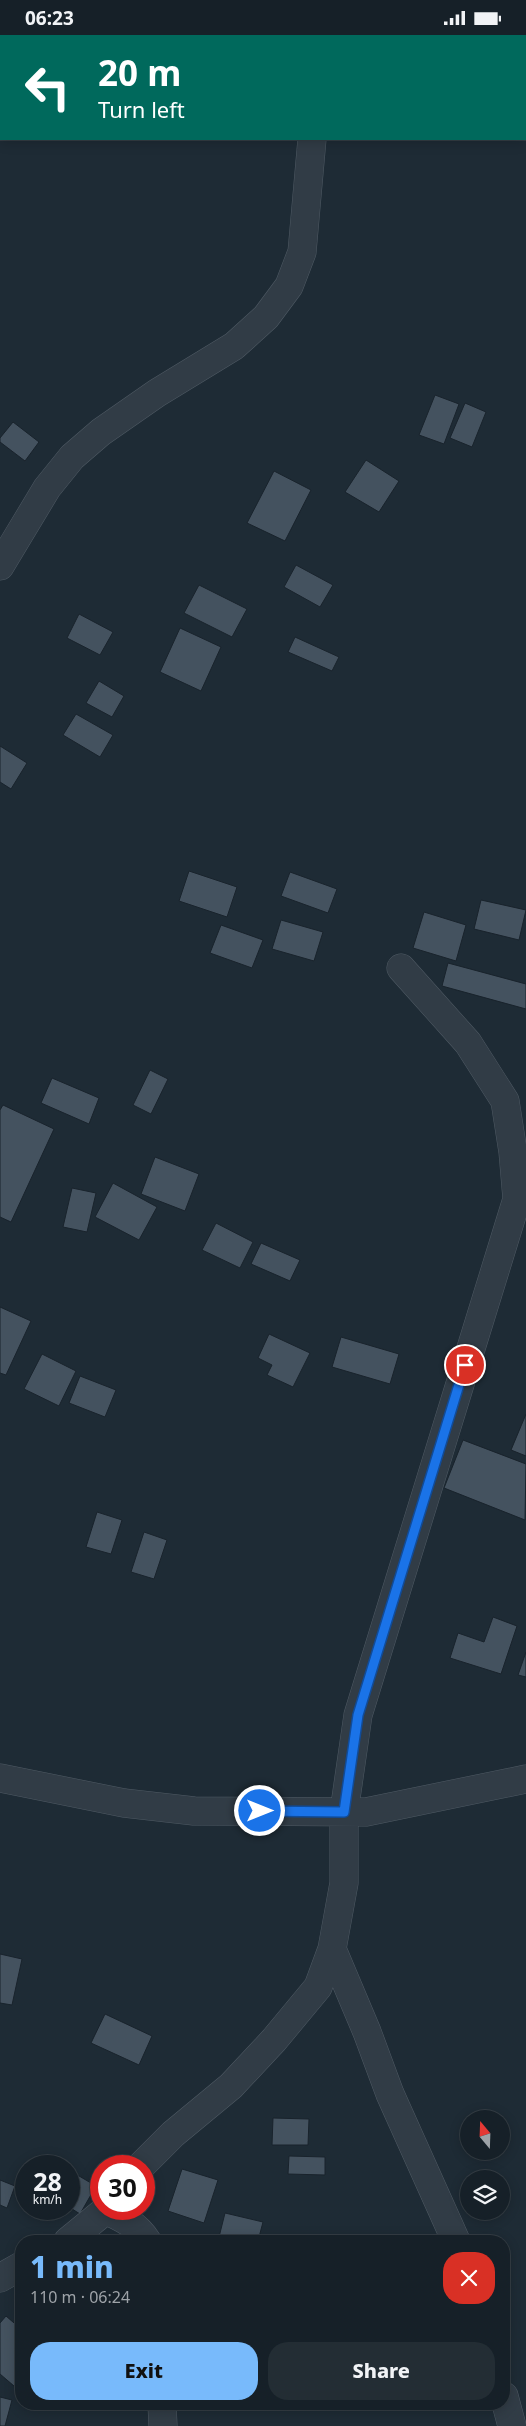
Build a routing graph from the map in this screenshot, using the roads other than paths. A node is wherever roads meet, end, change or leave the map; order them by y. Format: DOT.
graph roads {
  1 [pos="312,140"];
  2 [pos="0,566"];
  3 [pos="401,968"];
  4 [pos="0,1778"];
  5 [pos="526,1779"];
  6 [pos="344,1812"];
  7 [pos="332,1949"];
  8 [pos="152,2155"];
  9 [pos="93,2220"];
  10 [pos="126,2220"];
  11 [pos="75,2235"];
  12 [pos="144,2235"];
  13 [pos="453,2235"];
  14 [pos="15,2269"];
  15 [pos="0,2278"];
  16 [pos="162,2410"];
  17 [pos="508,2410"];
  18 [pos="163,2426"];
  19 [pos="512,2426"];
  1 -- 2 [label="street"];
  3 -- 6 [label="street"];
  4 -- 6 [label="street"];
  5 -- 6 [label="street"];
  6 -- 7 [label="street"];
  7 -- 8 [label="street"];
  7 -- 13 [label="street"];
  9 -- 11 [label="street"];
  10 -- 12 [label="street"];
  14 -- 15 [label="street"];
  16 -- 18 [label="street"];
  17 -- 19 [label="street"];
}
